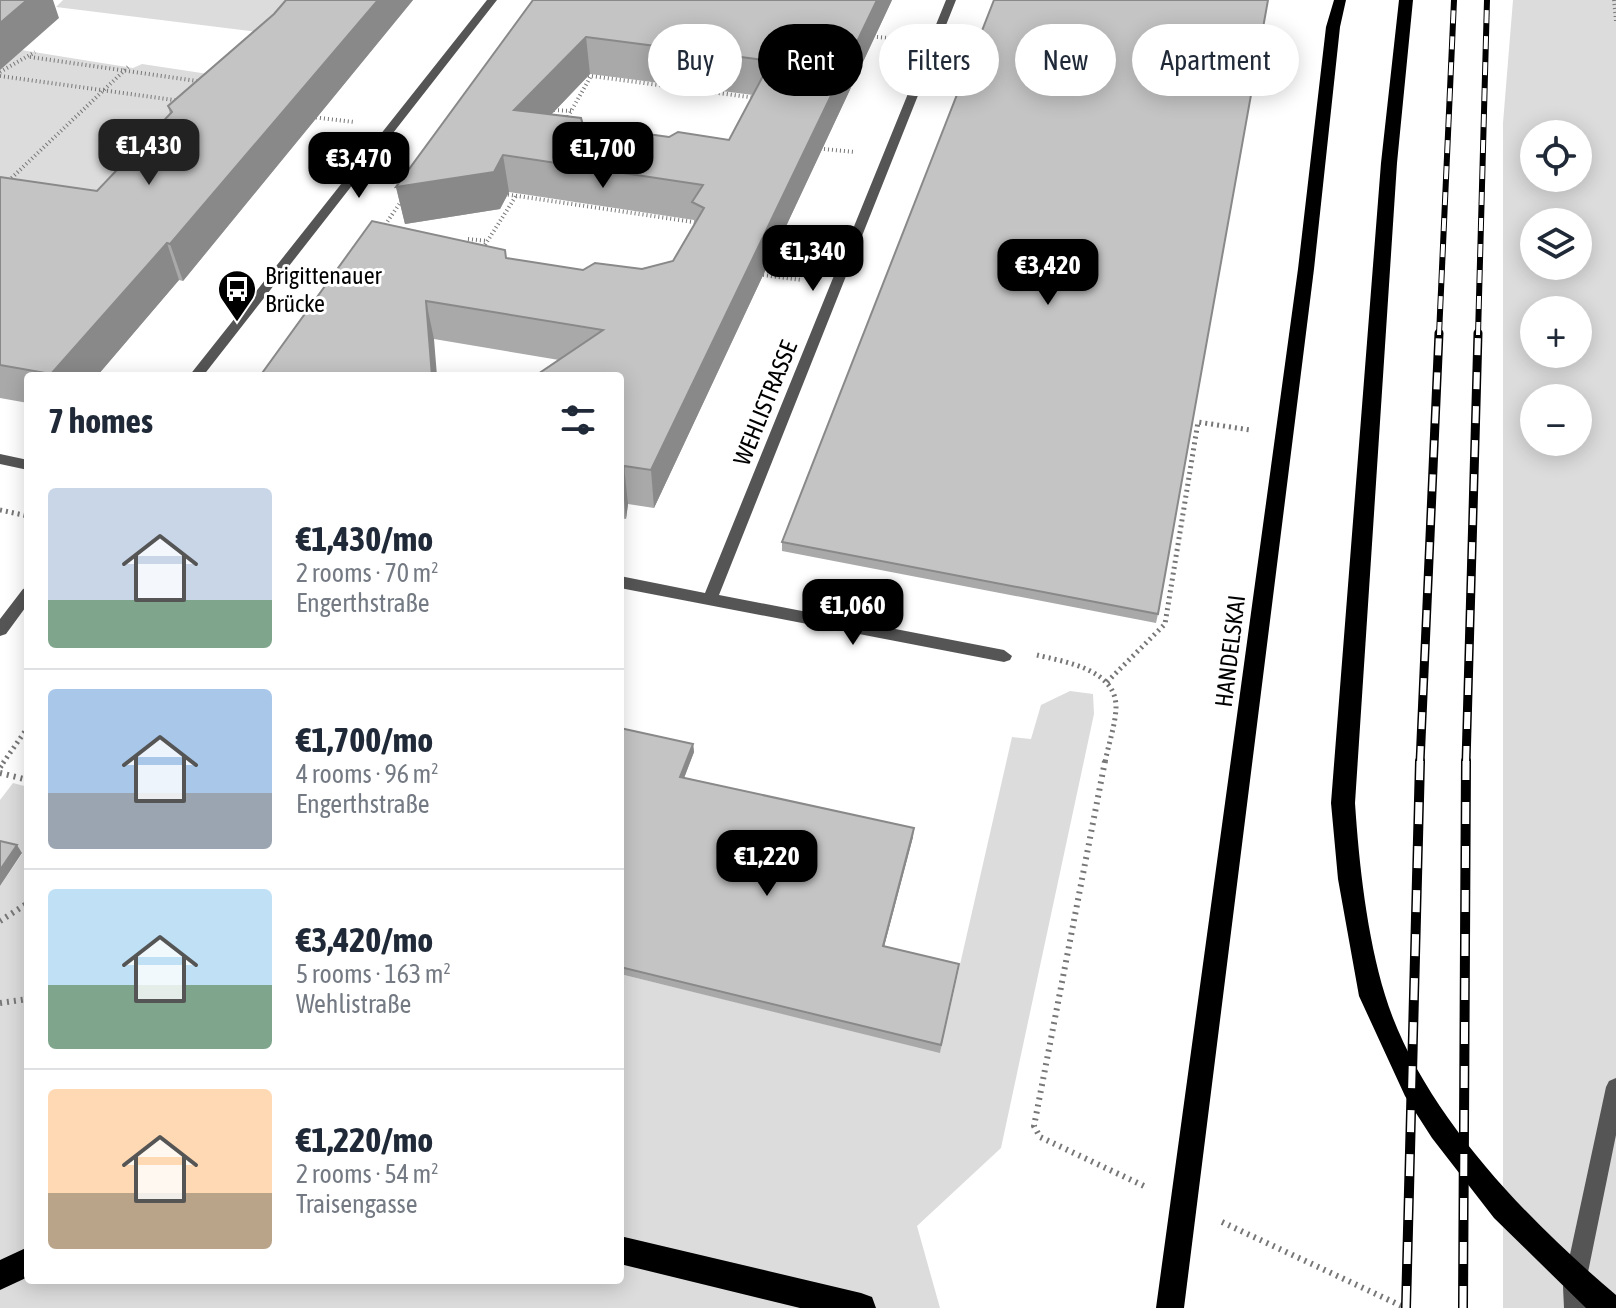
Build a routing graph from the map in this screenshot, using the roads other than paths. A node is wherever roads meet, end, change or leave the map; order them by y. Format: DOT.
graph roads {
  1 [pos="492,0"];
  2 [pos="951,0"];
  3 [pos="1340,0"];
  4 [pos="1406,0"];
  5 [pos="199,372"];
  6 [pos="0,459"];
  7 [pos="24,464"];
  8 [pos="624,583"];
  9 [pos="24,598"];
  10 [pos="710,599"];
  11 [pos="0,630"];
  12 [pos="1004,656"];
  13 [pos="1616,1087"];
  14 [pos="624,1251"];
  15 [pos="24,1264"];
  16 [pos="0,1275"];
  17 [pos="861,1308"];
  18 [pos="1170,1308"];
  19 [pos="1575,1308"];
  20 [pos="1609,1308"];
  1 -- 5 [label="street"];
  2 -- 10 [label="street, WEHLISTRASSE"];
  3 -- 18 [label="main road, HANDELSKAI"];
  4 -- 20 [label="highway"];
  6 -- 7 [label="street"];
  8 -- 10 [label="street"];
  9 -- 11 [label="street"];
  10 -- 12 [label="street"];
  13 -- 19 [label="street"];
  14 -- 17 [label="highway"];
  15 -- 16 [label="highway"];
}
